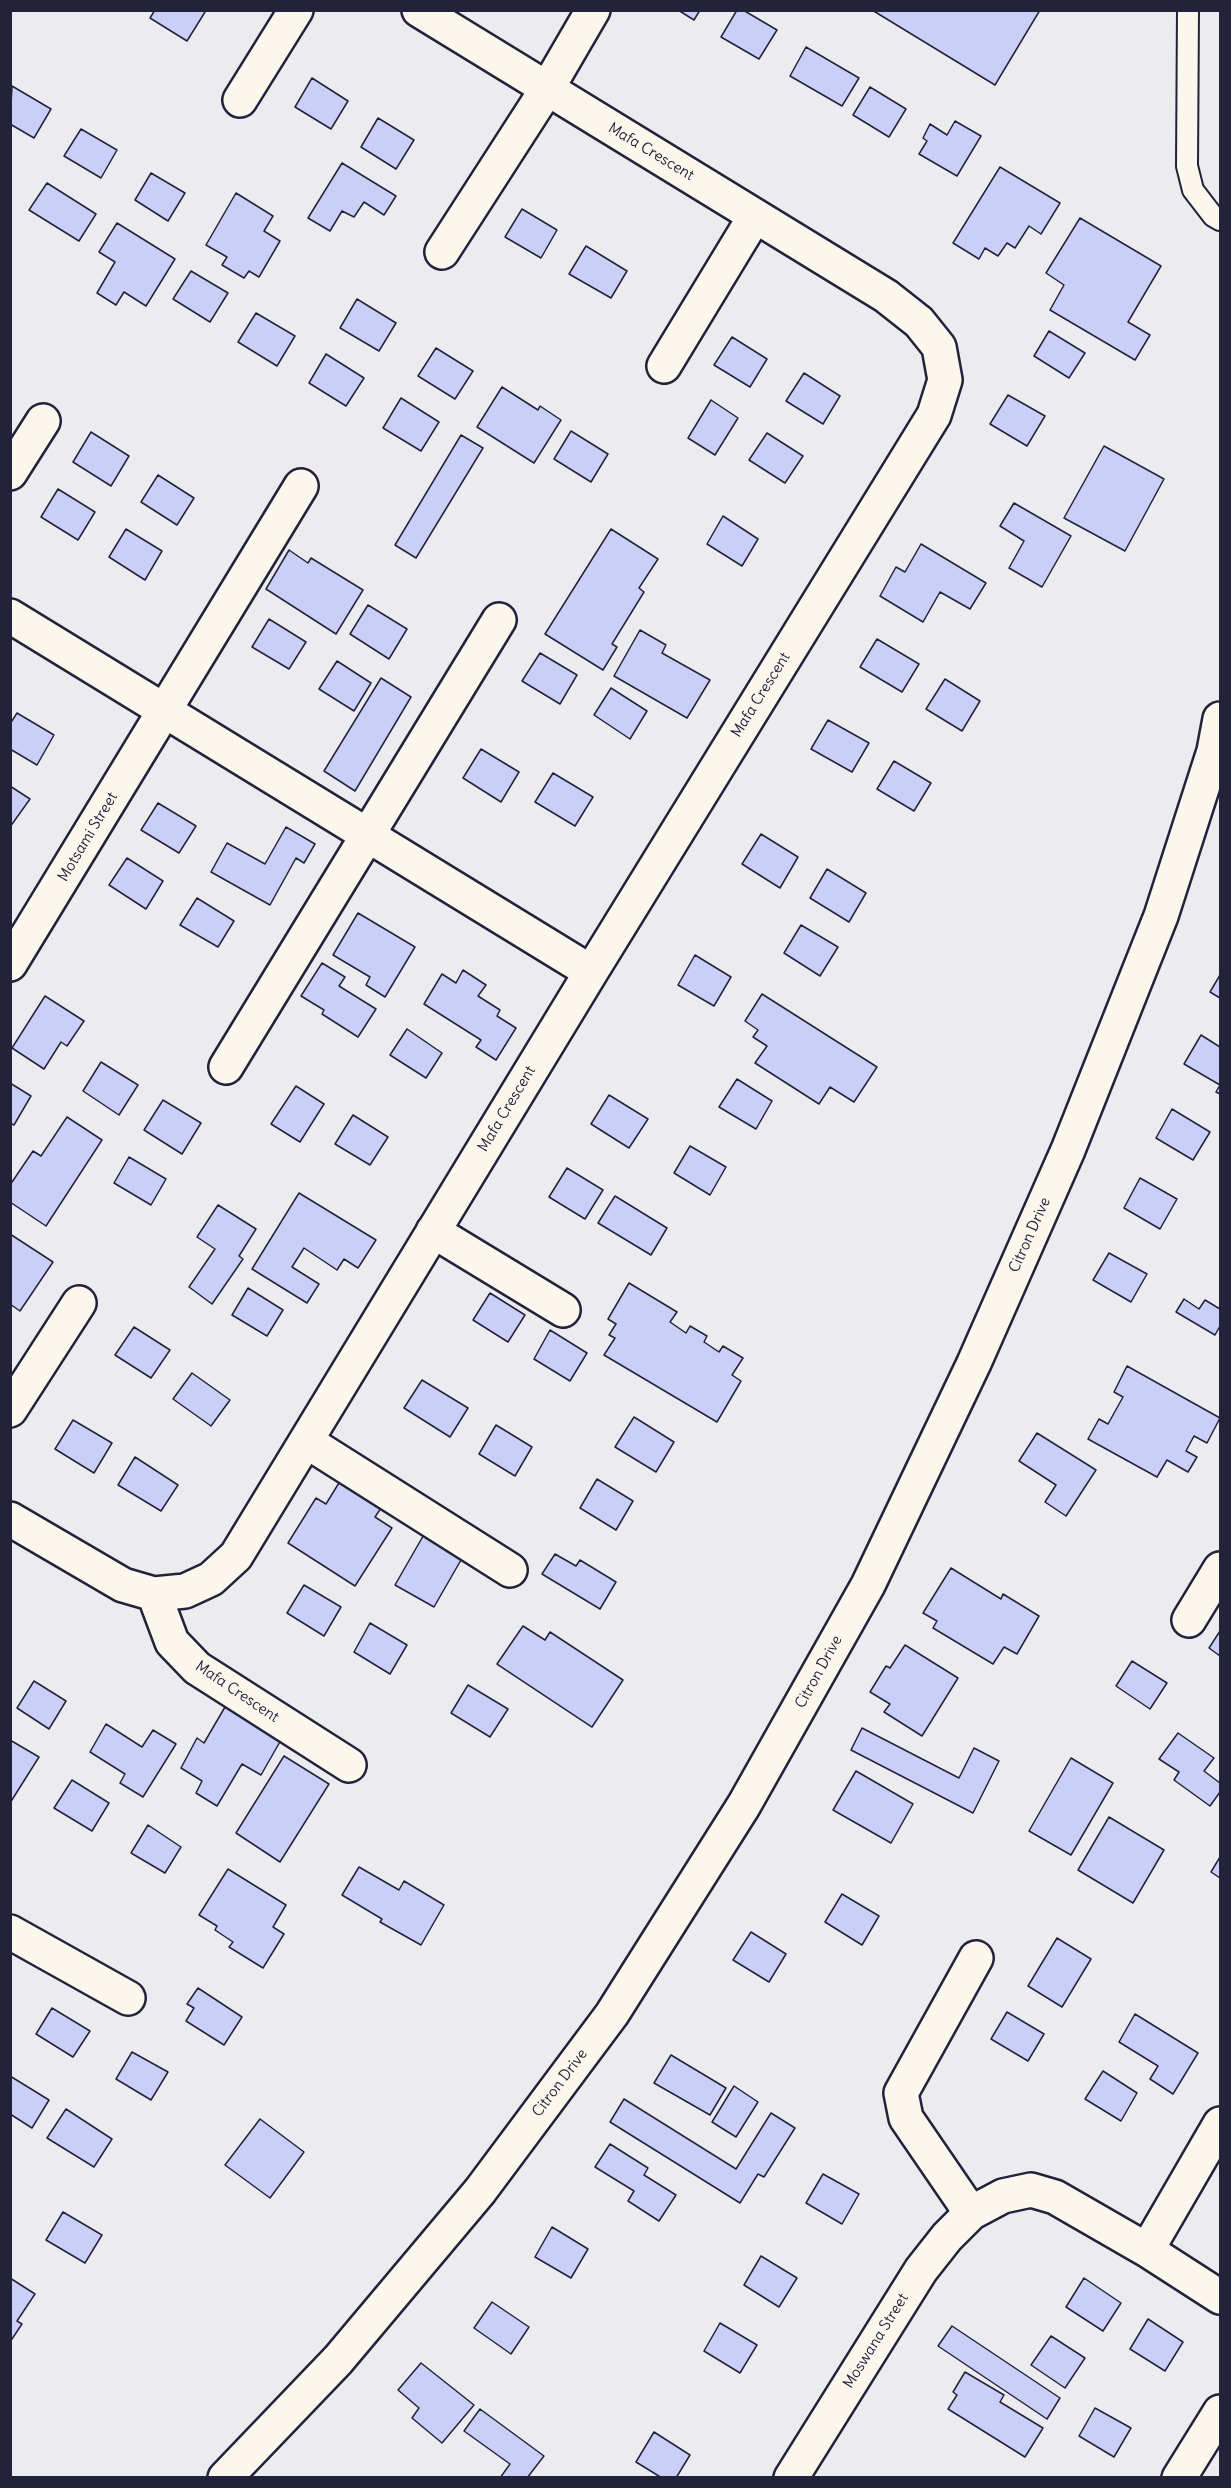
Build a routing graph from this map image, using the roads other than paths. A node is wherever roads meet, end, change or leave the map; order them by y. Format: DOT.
graph roads {
  1 [pos="296,10"];
  2 [pos="419,10"];
  3 [pos="593,10"];
  4 [pos="1188,10"];
  5 [pos="547,89"];
  6 [pos="240,100"];
  7 [pos="755,216"];
  8 [pos="1221,220"];
  9 [pos="442,252"];
  10 [pos="664,366"];
  11 [pos="43,421"];
  12 [pos="10,473"];
  13 [pos="301,486"];
  14 [pos="10,616"];
  15 [pos="499,620"];
  16 [pos="165,711"];
  17 [pos="1221,719"];
  18 [pos="1217,744"];
  19 [pos="368,835"];
  20 [pos="10,964"];
  21 [pos="591,972"];
  22 [pos="226,1067"];
  23 [pos="433,1231"];
  24 [pos="79,1303"];
  25 [pos="562,1310"];
  26 [pos="10,1410"];
  27 [pos="306,1441"];
  28 [pos="10,1519"];
  29 [pos="1221,1569"];
  30 [pos="510,1570"];
  31 [pos="154,1594"];
  32 [pos="1189,1620"];
  33 [pos="349,1765"];
  34 [pos="10,1932"];
  35 [pos="976,1958"];
  36 [pos="128,1998"];
  37 [pos="1221,2124"];
  38 [pos="971,2212"];
  39 [pos="1147,2250"];
  40 [pos="1221,2297"];
  41 [pos="1221,2412"];
  42 [pos="225,2478"];
  43 [pos="791,2478"];
  44 [pos="1179,2478"];
  1 -- 6 [label="street"];
  2 -- 5 [label="street, Mafa Crescent"];
  3 -- 5 [label="street"];
  4 -- 8 [label="lane"];
  5 -- 7 [label="street, Mafa Crescent"];
  5 -- 9 [label="street"];
  7 -- 10 [label="street"];
  7 -- 21 [label="street, Mafa Crescent"];
  11 -- 12 [label="street"];
  13 -- 16 [label="street, Motsami Street"];
  14 -- 16 [label="street"];
  15 -- 19 [label="street"];
  16 -- 19 [label="street"];
  16 -- 20 [label="street, Motsami Street"];
  17 -- 18 [label="street, Citron Drive"];
  18 -- 42 [label="street, Citron Drive"];
  19 -- 21 [label="street"];
  19 -- 22 [label="street"];
  21 -- 23 [label="street, Mafa Crescent"];
  23 -- 25 [label="street"];
  23 -- 27 [label="street, Mafa Crescent"];
  24 -- 26 [label="street"];
  27 -- 30 [label="street"];
  27 -- 31 [label="street, Mafa Crescent"];
  28 -- 31 [label="street, Mafa Crescent"];
  29 -- 32 [label="street"];
  31 -- 33 [label="street, Mafa Crescent"];
  34 -- 36 [label="street"];
  35 -- 38 [label="street"];
  37 -- 39 [label="street"];
  38 -- 39 [label="street, Moswana Street"];
  38 -- 43 [label="street, Moswana Street"];
  39 -- 40 [label="street, Moswana Street"];
  41 -- 44 [label="street"];
}
